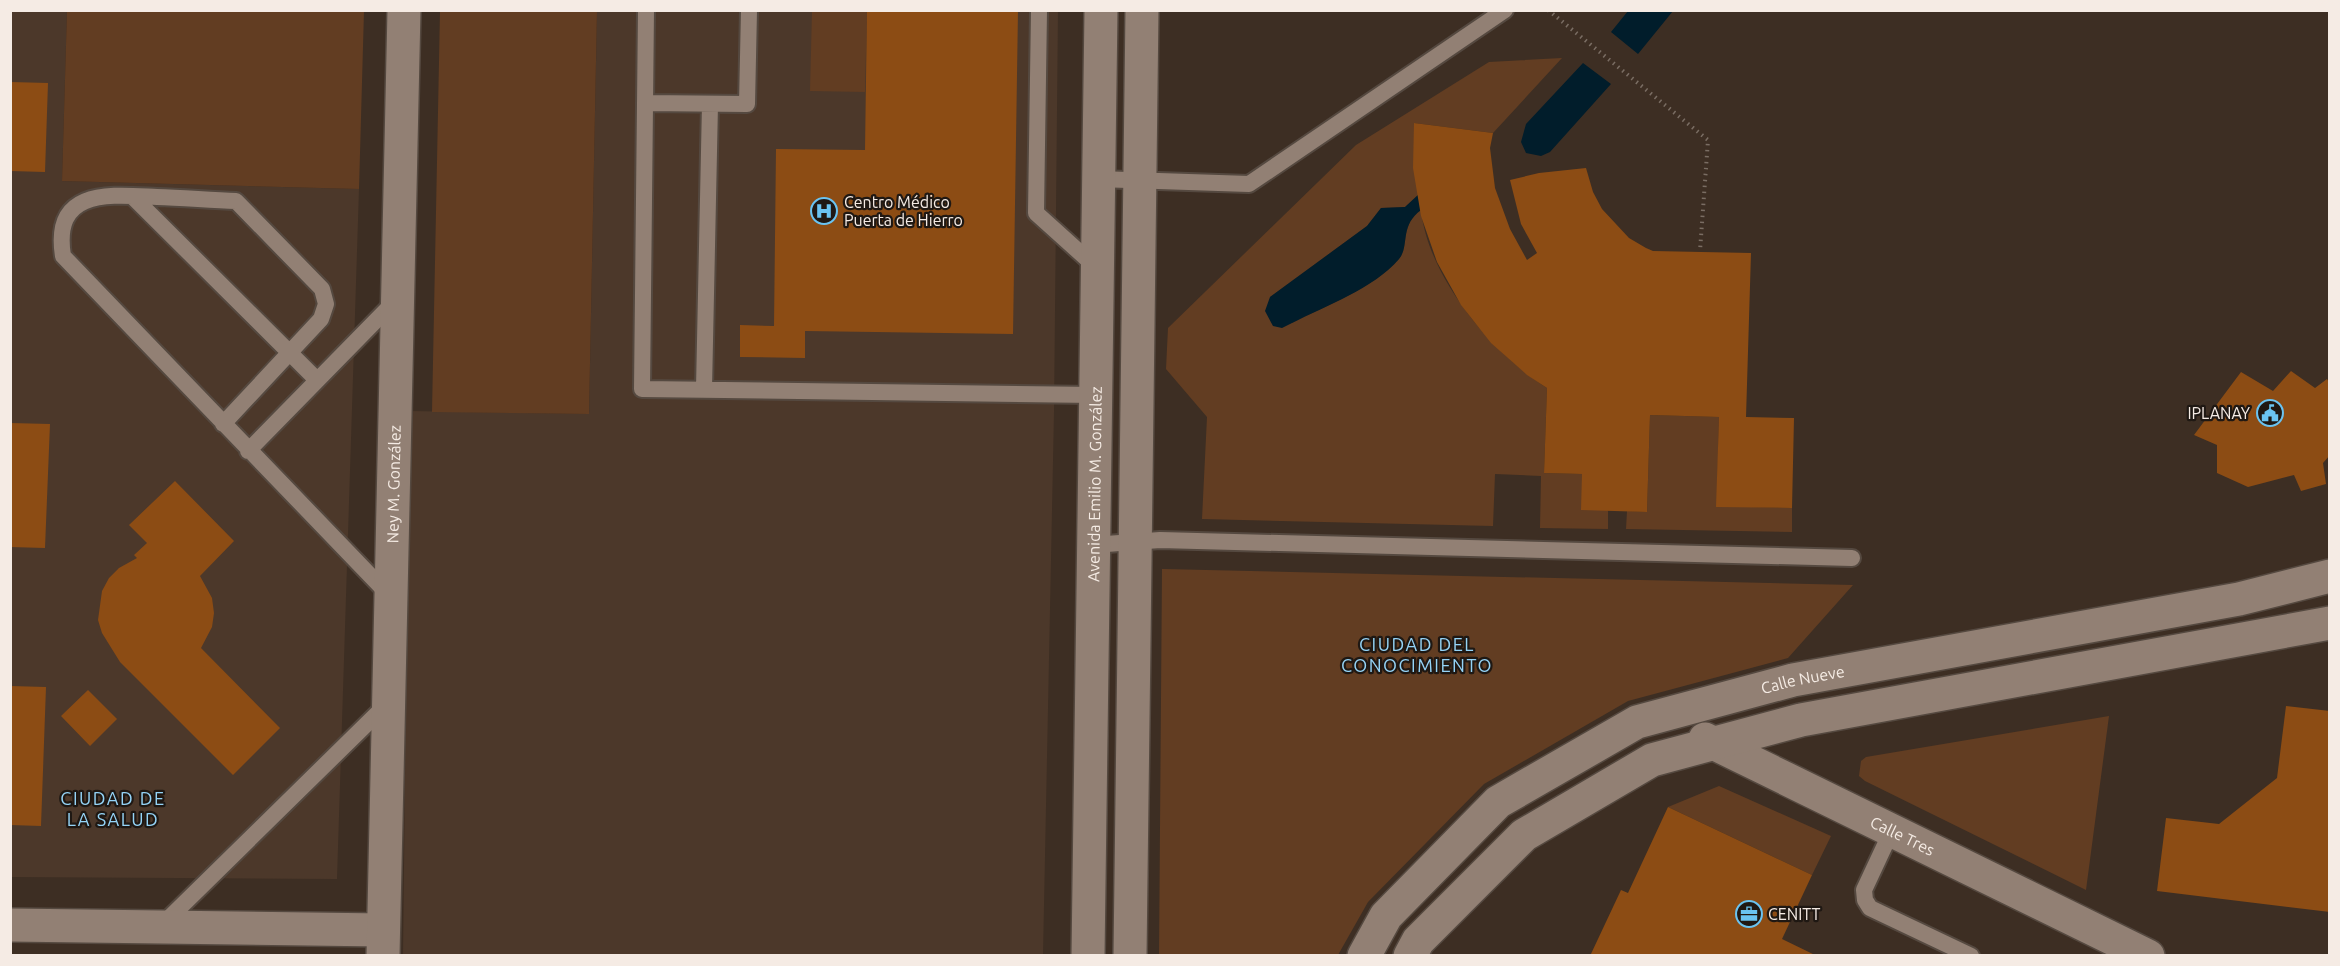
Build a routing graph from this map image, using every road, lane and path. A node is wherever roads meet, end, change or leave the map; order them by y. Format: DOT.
graph roads {
  1 [pos="404,10"];
  2 [pos="646,10"];
  3 [pos="749,10"];
  4 [pos="1039,10"];
  5 [pos="1101,10"];
  6 [pos="1142,10"];
  7 [pos="1505,10"];
  8 [pos="1548,10"];
  9 [pos="645,104"];
  10 [pos="710,104"];
  11 [pos="1098,178"];
  12 [pos="1140,180"];
  13 [pos="132,196"];
  14 [pos="1700,251"];
  15 [pos="1097,268"];
  16 [pos="397,298"];
  17 [pos="289,353"];
  18 [pos="317,380"];
  19 [pos="704,389"];
  20 [pos="1096,394"];
  21 [pos="223,424"];
  22 [pos="248,451"];
  23 [pos="1135,543"];
  24 [pos="1093,544"];
  25 [pos="1852,558"];
  26 [pos="2330,576"];
  27 [pos="391,596"];
  28 [pos="2330,623"];
  29 [pos="388,703"];
  30 [pos="1658,716"];
  31 [pos="1714,744"];
  32 [pos="1892,830"];
  33 [pos="10,925"];
  34 [pos="160,927"];
  35 [pos="383,943"];
  36 [pos="1088,952"];
  37 [pos="1130,952"];
  38 [pos="1364,956"];
  39 [pos="1410,956"];
  40 [pos="1971,956"];
  41 [pos="2148,956"];
  1 -- 16 [label="street, Ney M. González"];
  2 -- 9 [label="lane"];
  3 -- 10 [label="lane"];
  4 -- 15 [label="lane"];
  5 -- 11 [label="street, Avenida Emilio M. González"];
  6 -- 12 [label="street"];
  7 -- 12 [label="lane"];
  8 -- 14 [label="path"];
  9 -- 10 [label="lane"];
  9 -- 19 [label="lane"];
  10 -- 19 [label="lane"];
  11 -- 12 [label="lane"];
  11 -- 15 [label="street, Avenida Emilio M. González"];
  12 -- 23 [label="street"];
  13 -- 17 [label="lane"];
  13 -- 17 [label="lane"];
  13 -- 21 [label="lane"];
  15 -- 20 [label="street, Avenida Emilio M. González"];
  16 -- 18 [label="lane"];
  16 -- 27 [label="street, Ney M. González"];
  17 -- 18 [label="lane"];
  17 -- 21 [label="lane"];
  18 -- 22 [label="lane"];
  19 -- 20 [label="lane"];
  20 -- 24 [label="street, Avenida Emilio M. González"];
  21 -- 22 [label="lane"];
  22 -- 27 [label="lane"];
  23 -- 24 [label="lane"];
  23 -- 25 [label="lane"];
  23 -- 37 [label="street"];
  24 -- 36 [label="street, Avenida Emilio M. González"];
  26 -- 30 [label="street, Calle Nueve"];
  27 -- 29 [label="street, Ney M. González"];
  28 -- 31 [label="street"];
  29 -- 34 [label="lane"];
  29 -- 35 [label="street, Ney M. González"];
  30 -- 31 [label="street, Calle Tres"];
  30 -- 38 [label="street, Calle Nueve"];
  31 -- 32 [label="street, Calle Tres"];
  31 -- 39 [label="street"];
  32 -- 40 [label="lane"];
  32 -- 41 [label="street, Calle Tres"];
  33 -- 34 [label="street"];
  34 -- 35 [label="street"];
  36 -- 37 [label="street"];
}
